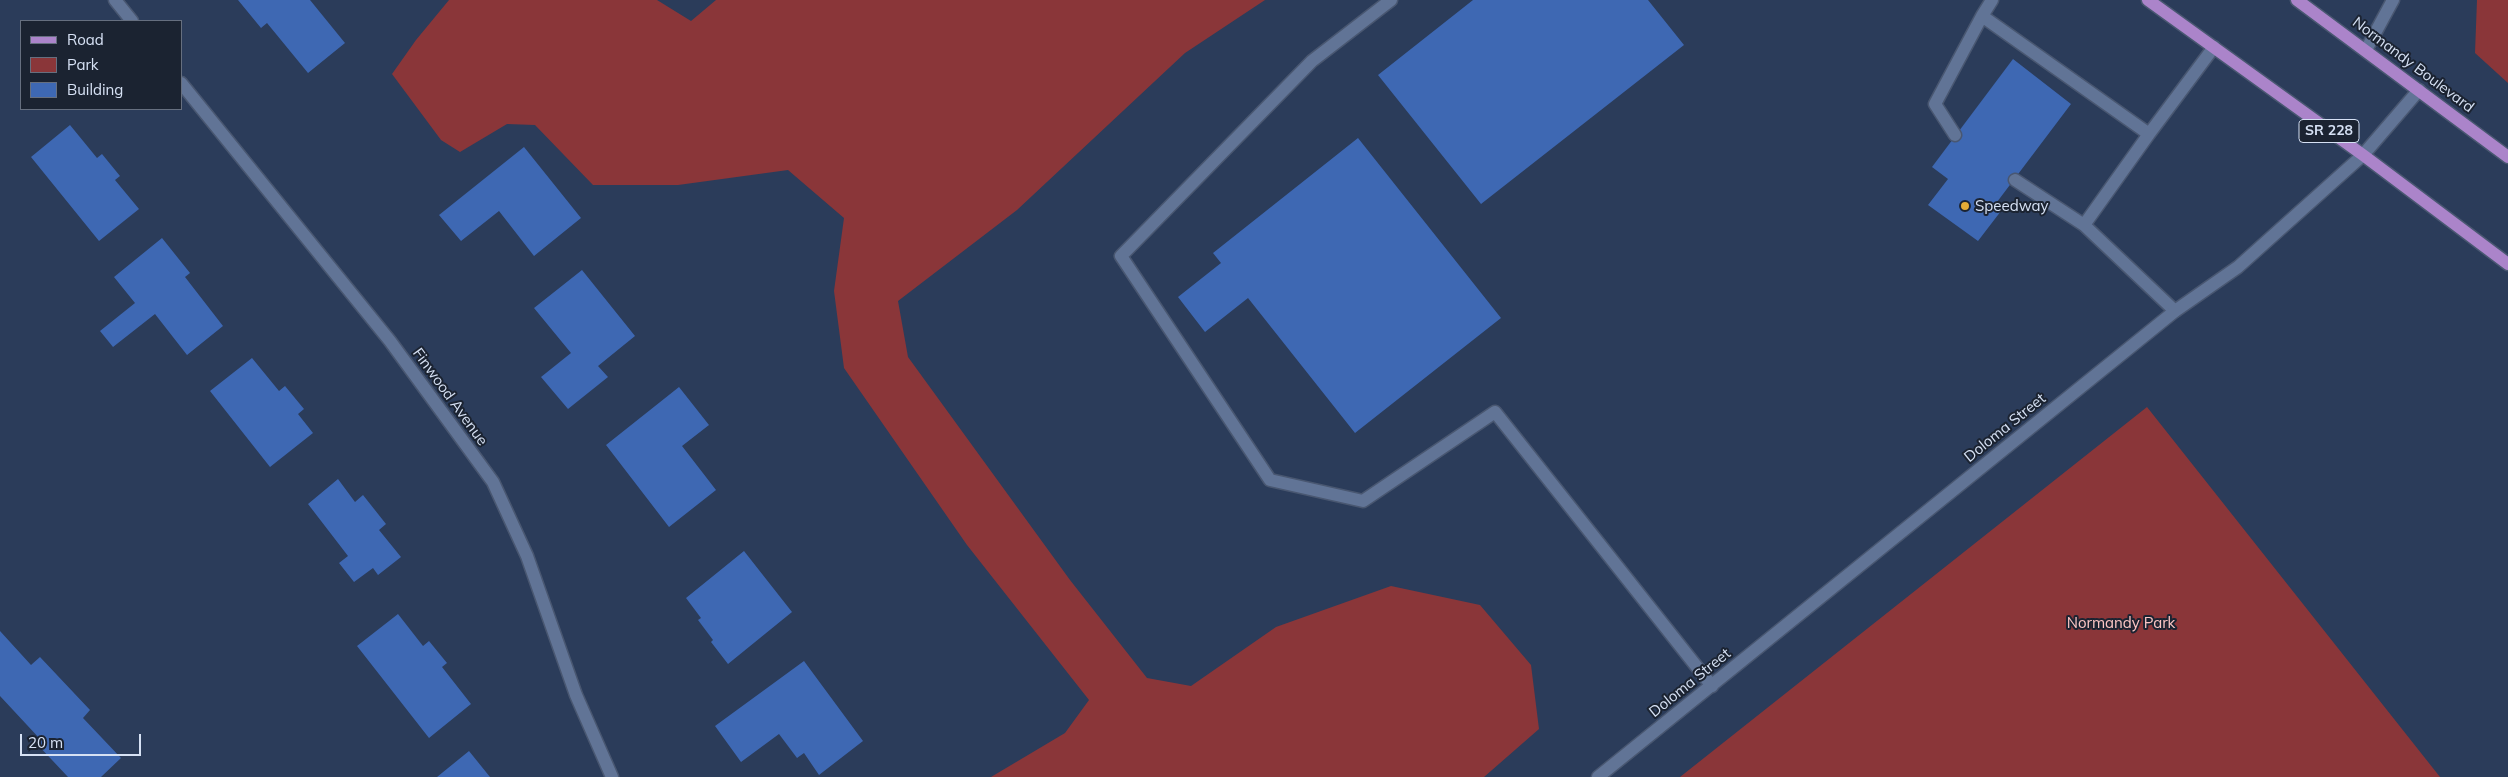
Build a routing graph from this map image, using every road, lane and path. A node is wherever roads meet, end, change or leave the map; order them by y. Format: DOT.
graph roads {
  1 [pos="114,0"];
  2 [pos="1391,0"];
  3 [pos="1992,0"];
  4 [pos="2148,0"];
  5 [pos="2298,0"];
  6 [pos="2393,0"];
  7 [pos="1982,16"];
  8 [pos="131,20"];
  9 [pos="2214,47"];
  10 [pos="2366,50"];
  11 [pos="182,84"];
  12 [pos="2419,90"];
  13 [pos="2149,134"];
  14 [pos="1955,135"];
  15 [pos="2363,155"];
  16 [pos="2508,157"];
  17 [pos="2015,180"];
  18 [pos="2084,225"];
  19 [pos="2508,264"];
  20 [pos="2175,311"];
  21 [pos="1712,686"];
  22 [pos="612,777"];
  23 [pos="1598,777"];
  1 -- 8 [label="street"];
  2 -- 21 [label="street"];
  3 -- 7 [label="street"];
  4 -- 9 [label="main road, SR 228"];
  5 -- 10 [label="main road, Normandy Boulevard"];
  6 -- 10 [label="street"];
  7 -- 13 [label="street"];
  7 -- 14 [label="street"];
  9 -- 13 [label="street"];
  9 -- 15 [label="main road, SR 228"];
  10 -- 12 [label="main road, Normandy Boulevard"];
  11 -- 22 [label="street, Finwood Avenue"];
  12 -- 15 [label="street, Doloma Street"];
  12 -- 16 [label="main road, Normandy Boulevard"];
  13 -- 18 [label="street"];
  15 -- 19 [label="main road, SR 228"];
  15 -- 20 [label="street, Doloma Street"];
  17 -- 18 [label="street"];
  18 -- 20 [label="street"];
  20 -- 21 [label="street, Doloma Street"];
  21 -- 23 [label="street, Doloma Street"];
}
